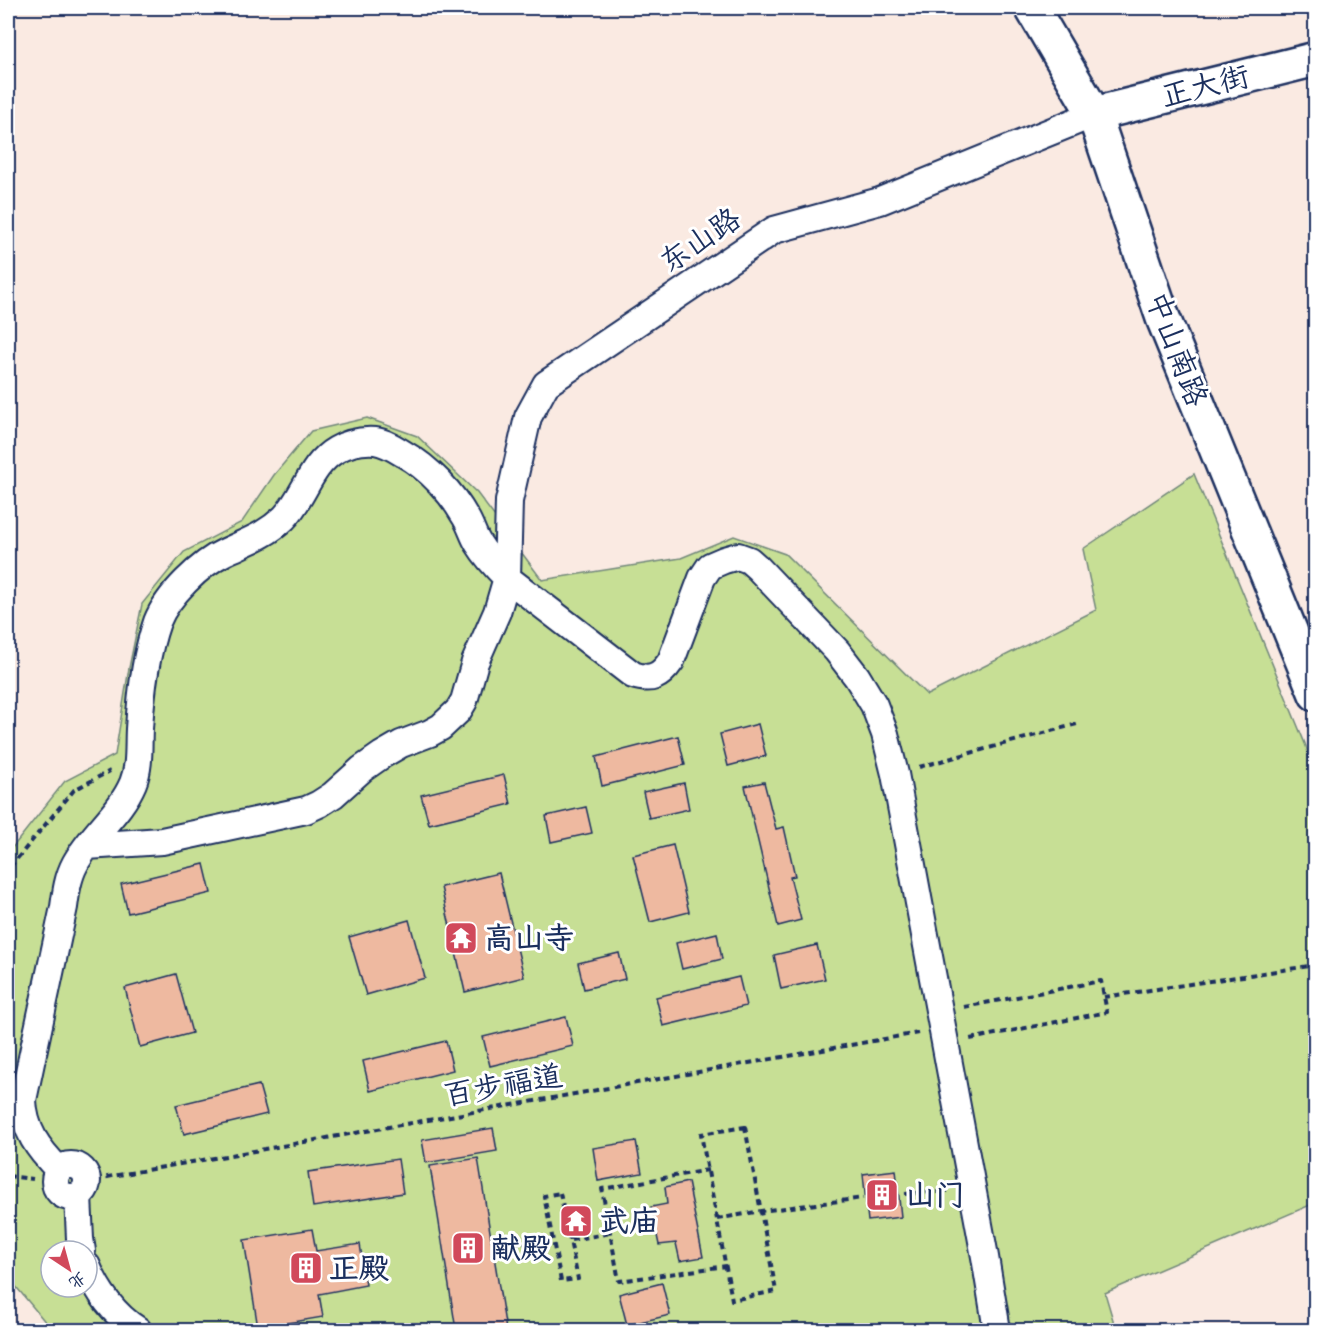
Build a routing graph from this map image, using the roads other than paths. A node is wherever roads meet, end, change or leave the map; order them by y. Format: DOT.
graph roads {
  1 [pos="1032,8"];
  2 [pos="1316,59"];
  3 [pos="1094,114"];
  4 [pos="507,578"];
  5 [pos="1316,694"];
  6 [pos="87,846"];
  7 [pos="80,1239"];
  8 [pos="99,1291"];
  9 [pos="138,1330"];
  10 [pos="997,1330"];
  1 -- 3 [label="main road, 中山南路"];
  2 -- 3 [label="main road, 正大街"];
  3 -- 4 [label="street, 东山路"];
  3 -- 5 [label="main road, 中山南路"];
  4 -- 6 [label="street, 东山路"];
  4 -- 6 [label="street"];
  4 -- 10 [label="street"];
  6 -- 7 [label="street"];
  8 -- 9 [label="street"];
}
